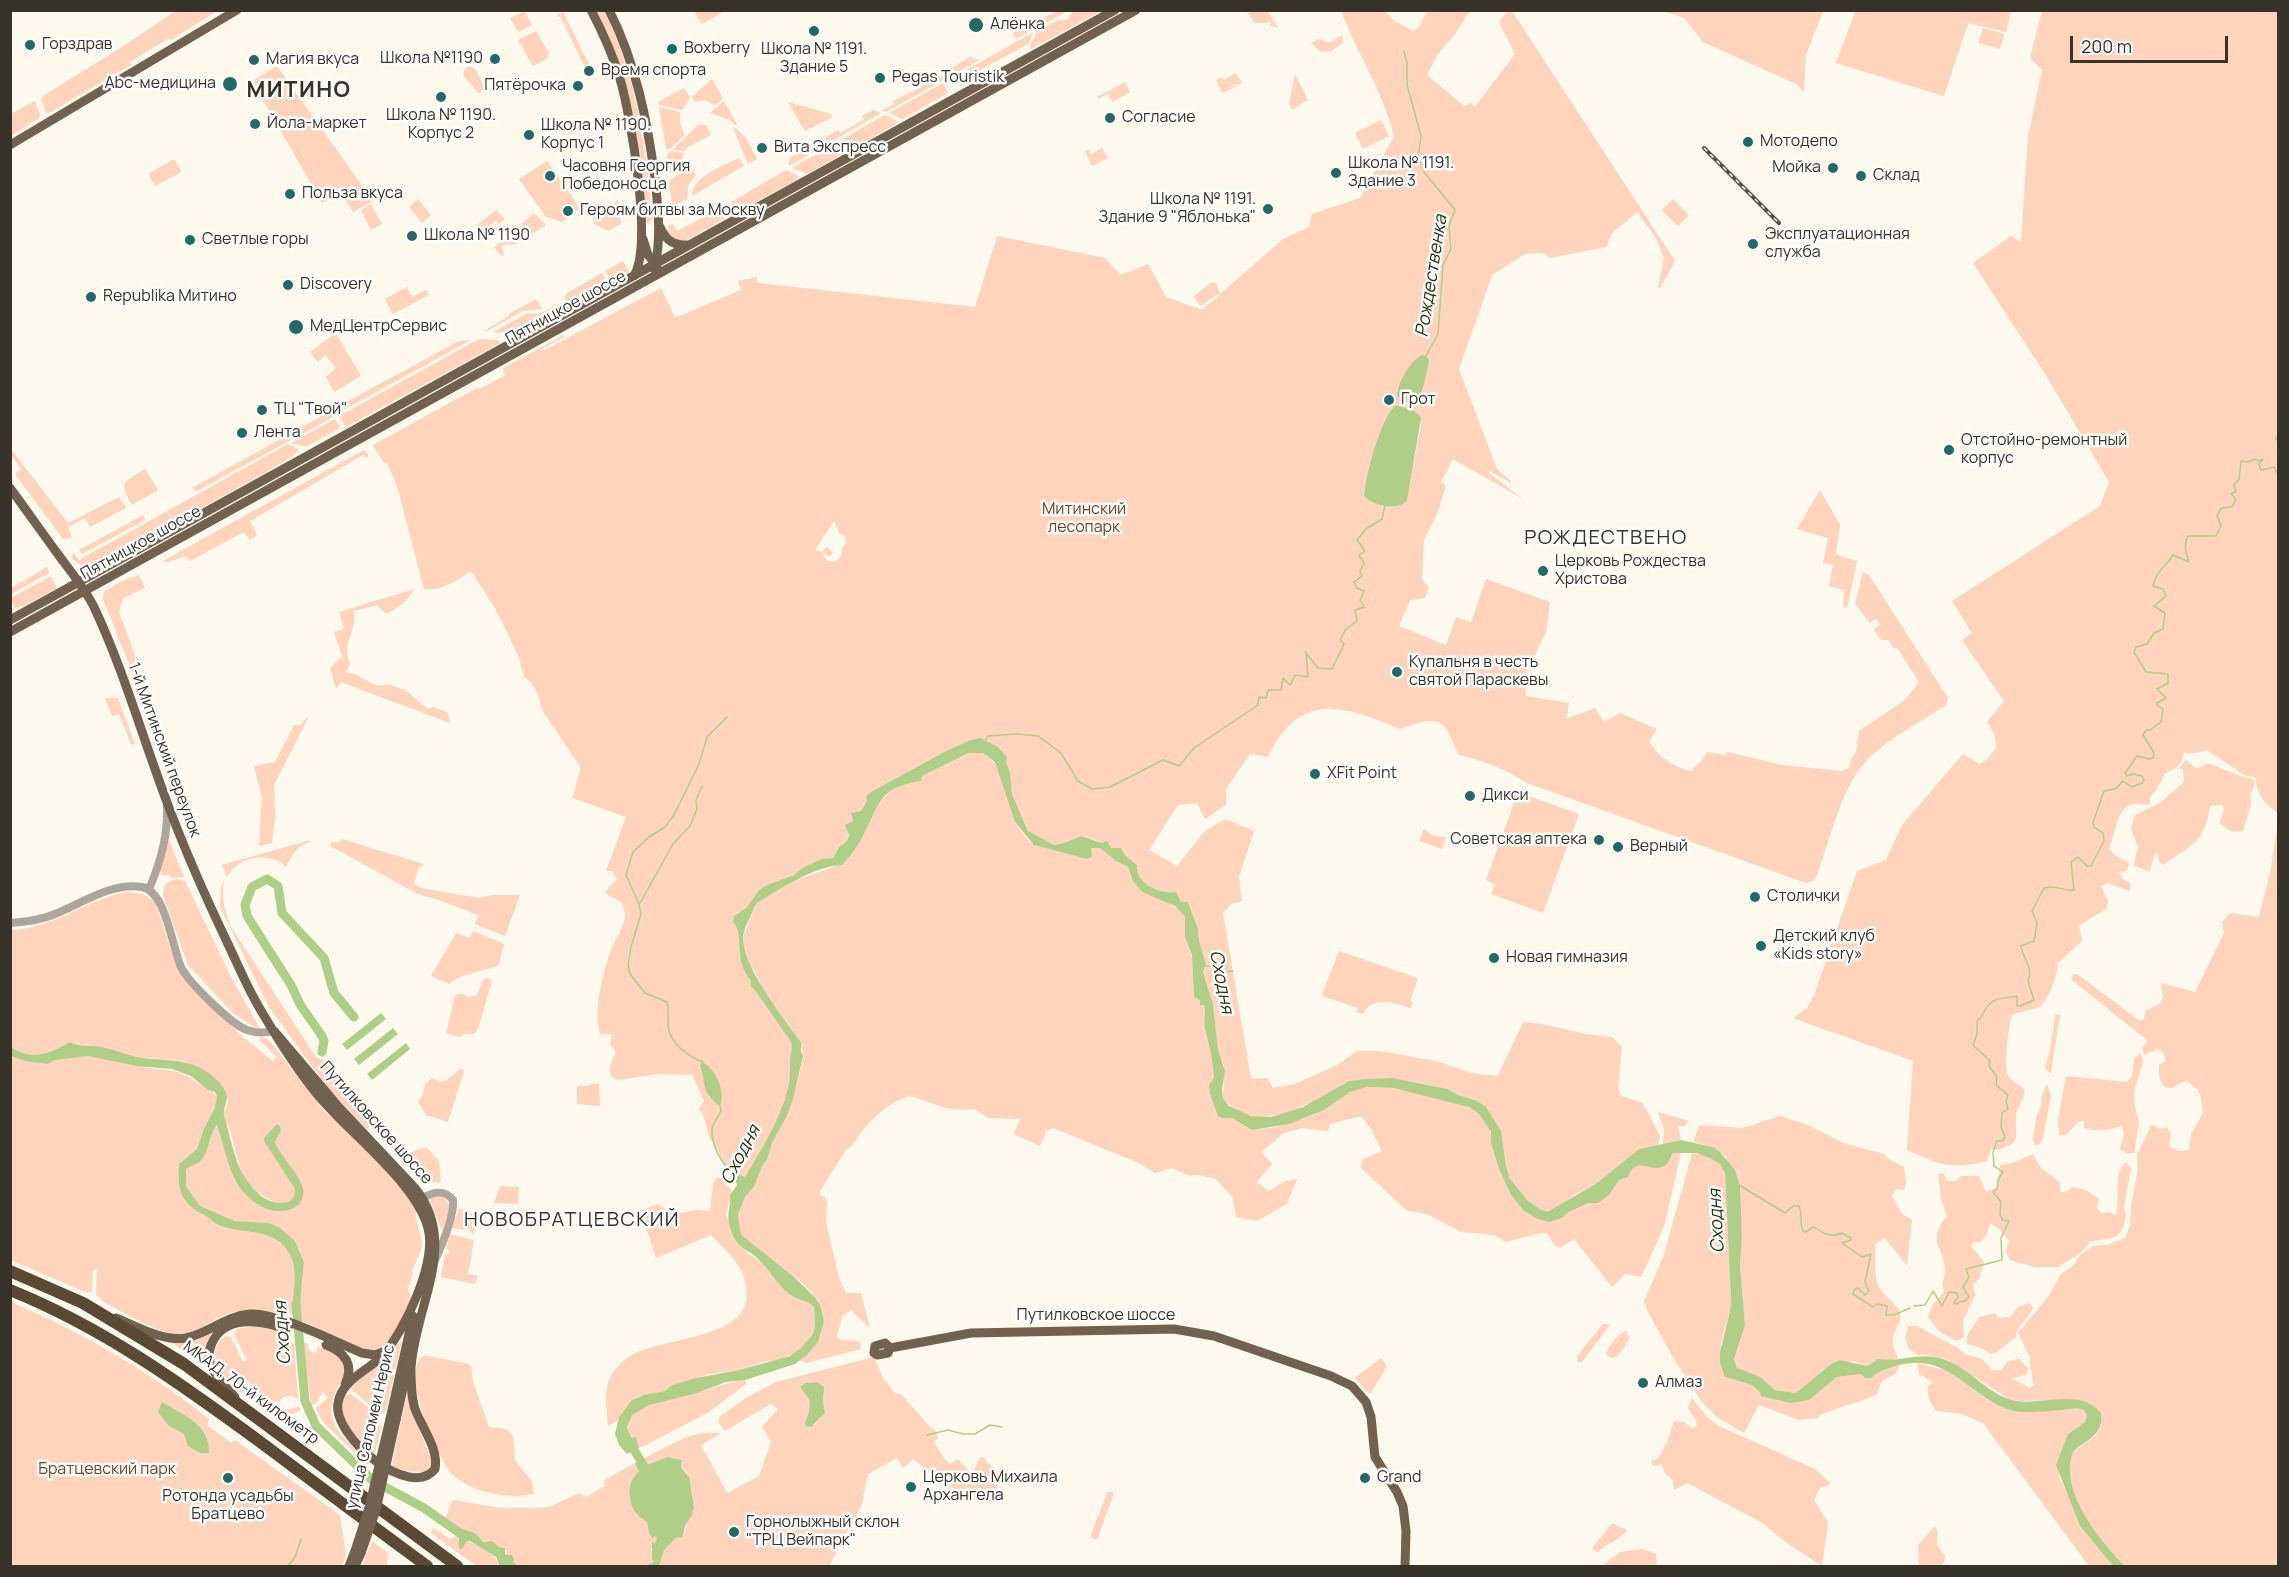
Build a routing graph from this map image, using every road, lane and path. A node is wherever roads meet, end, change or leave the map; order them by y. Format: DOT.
graph roads {
  1 [pos="237,10"];
  2 [pos="591,10"];
  3 [pos="609,10"];
  4 [pos="1114,10"];
  5 [pos="1136,10"];
  6 [pos="10,145"];
  7 [pos="659,226"];
  8 [pos="641,235"];
  9 [pos="691,244"];
  10 [pos="655,264"];
  11 [pos="668,269"];
  12 [pos="634,276"];
  13 [pos="649,279"];
  14 [pos="10,488"];
  15 [pos="82,587"];
  16 [pos="10,620"];
  17 [pos="10,632"];
  18 [pos="167,803"];
  19 [pos="149,889"];
  20 [pos="10,923"];
  21 [pos="274,1031"];
  22 [pos="423,1198"];
  23 [pos="421,1209"];
  24 [pos="434,1262"];
  25 [pos="10,1271"];
  26 [pos="10,1290"];
  27 [pos="418,1293"];
  28 [pos="93,1308"];
  29 [pos="285,1325"];
  30 [pos="309,1335"];
  31 [pos="413,1346"];
  32 [pos="890,1348"];
  33 [pos="388,1349"];
  34 [pos="342,1390"];
  35 [pos="247,1410"];
  36 [pos="393,1420"];
  37 [pos="358,1552"];
  38 [pos="349,1566"];
  39 [pos="356,1566"];
  40 [pos="427,1566"];
  41 [pos="457,1566"];
  42 [pos="1405,1566"];
  1 -- 6 [label="main road"];
  2 -- 8 [label="main road"];
  3 -- 7 [label="main road"];
  4 -- 9 [label="main road, Пятницкое шоссе"];
  5 -- 11 [label="main road, Пятницкое шоссе"];
  7 -- 9 [label="main road"];
  7 -- 10 [label="main road"];
  8 -- 10 [label="main road"];
  8 -- 12 [label="main road"];
  9 -- 10 [label="main road, Пятницкое шоссе"];
  10 -- 11 [label="main road"];
  10 -- 12 [label="main road, Пятницкое шоссе"];
  10 -- 13 [label="main road"];
  11 -- 13 [label="main road, Пятницкое шоссе"];
  12 -- 15 [label="main road, Пятницкое шоссе"];
  13 -- 15 [label="main road, Пятницкое шоссе"];
  14 -- 15 [label="main road, 1-й Митинский переулок"];
  15 -- 16 [label="main road, Пятницкое шоссе"];
  15 -- 17 [label="main road, Пятницкое шоссе"];
  15 -- 18 [label="main road, 1-й Митинский переулок"];
  18 -- 19 [label="street"];
  18 -- 21 [label="main road, 1-й Митинский переулок"];
  19 -- 20 [label="street"];
  19 -- 21 [label="street"];
  21 -- 22 [label="main road, Путилковское шоссе"];
  21 -- 23 [label="main road, Путилковское шоссе"];
  22 -- 23 [label="street"];
  22 -- 24 [label="main road, Путилковское шоссе"];
  22 -- 24 [label="street"];
  23 -- 27 [label="main road, Путилковское шоссе"];
  24 -- 31 [label="main road, Путилковское шоссе"];
  25 -- 28 [label="highway, МКАД, 70-й километр"];
  26 -- 40 [label="highway, МКАД, 70-й километр"];
  27 -- 33 [label="main road, Путилковское шоссе"];
  27 -- 36 [label="main road, улица Саломеи Нерис"];
  28 -- 29 [label="main road"];
  28 -- 35 [label="highway, МКАД, 70-й километр"];
  29 -- 30 [label="main road"];
  29 -- 35 [label="main road"];
  30 -- 33 [label="main road"];
  30 -- 34 [label="main road"];
  31 -- 34 [label="main road, Путилковское шоссе"];
  31 -- 36 [label="main road, улица Саломеи Нерис"];
  32 -- 42 [label="main road, Путилковское шоссе"];
  33 -- 34 [label="main road, Путилковское шоссе"];
  35 -- 41 [label="highway, МКАД, 70-й километр"];
  36 -- 37 [label="main road, улица Саломеи Нерис, bridge"];
  37 -- 38 [label="main road, улица Саломеи Нерис"];
  37 -- 39 [label="main road, улица Саломеи Нерис"];
}
